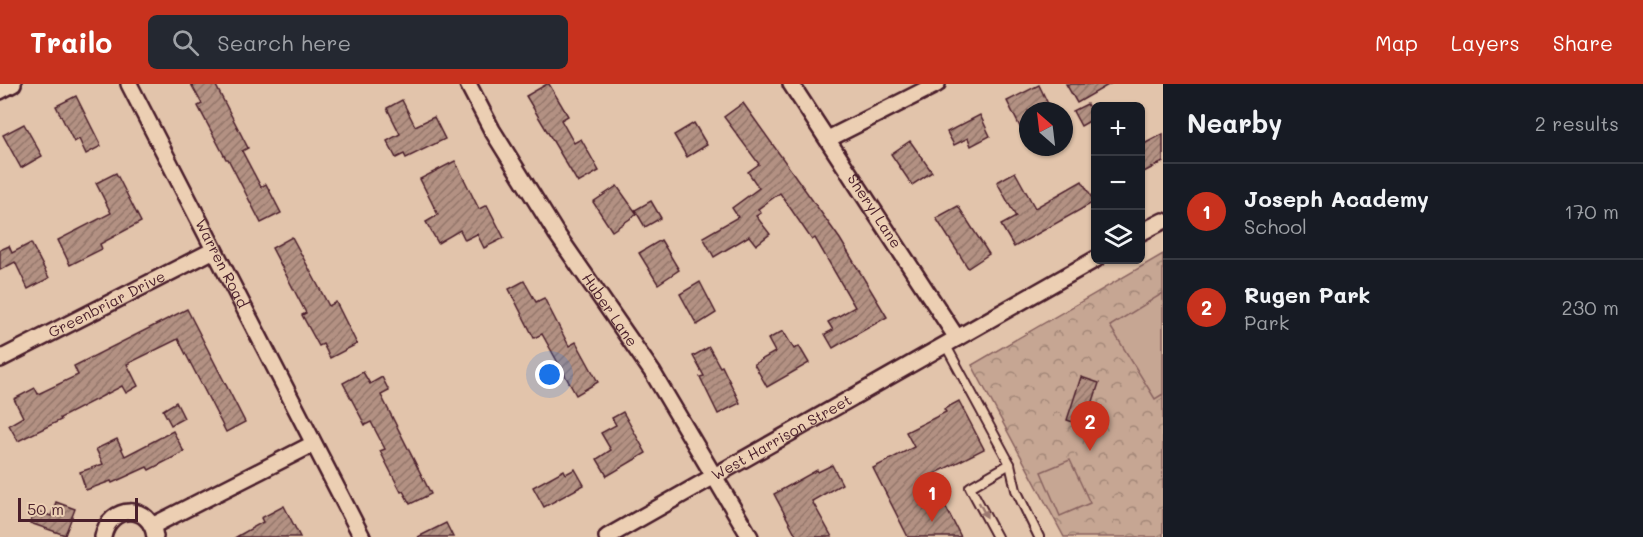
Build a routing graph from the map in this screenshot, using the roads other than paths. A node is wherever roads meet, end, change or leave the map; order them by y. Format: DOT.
graph roads {
  1 [pos="13,84"];
  2 [pos="129,84"];
  3 [pos="468,84"];
  4 [pos="791,84"];
  5 [pos="937,84"];
  6 [pos="0,91"];
  7 [pos="828,139"];
  8 [pos="1163,220"];
  9 [pos="1145,230"];
  10 [pos="214,250"];
  11 [pos="1091,261"];
  12 [pos="951,341"];
  13 [pos="0,359"];
  14 [pos="313,444"];
  15 [pos="1010,464"];
  16 [pos="714,475"];
  17 [pos="153,531"];
  18 [pos="103,537"];
  19 [pos="362,537"];
  20 [pos="607,537"];
  21 [pos="750,537"];
  22 [pos="997,537"];
  23 [pos="1039,537"];
  1 -- 6 [label="street"];
  2 -- 10 [label="street, Warren Road"];
  3 -- 16 [label="street, Huber Lane"];
  4 -- 7 [label="street, Sheryl Lane"];
  5 -- 7 [label="street"];
  7 -- 12 [label="street, Sheryl Lane"];
  8 -- 9 [label="street"];
  10 -- 13 [label="street, Greenbriar Drive"];
  10 -- 14 [label="street, Warren Road"];
  11 -- 12 [label="street, West Harrison Street"];
  12 -- 15 [label="lane"];
  12 -- 16 [label="street, West Harrison Street"];
  14 -- 17 [label="street"];
  14 -- 19 [label="street, Warren Road"];
  15 -- 22 [label="lane, one-way"];
  15 -- 23 [label="lane"];
  16 -- 20 [label="street, West Harrison Street"];
  16 -- 21 [label="street, Huber Lane"];
  17 -- 18 [label="street"];
}
